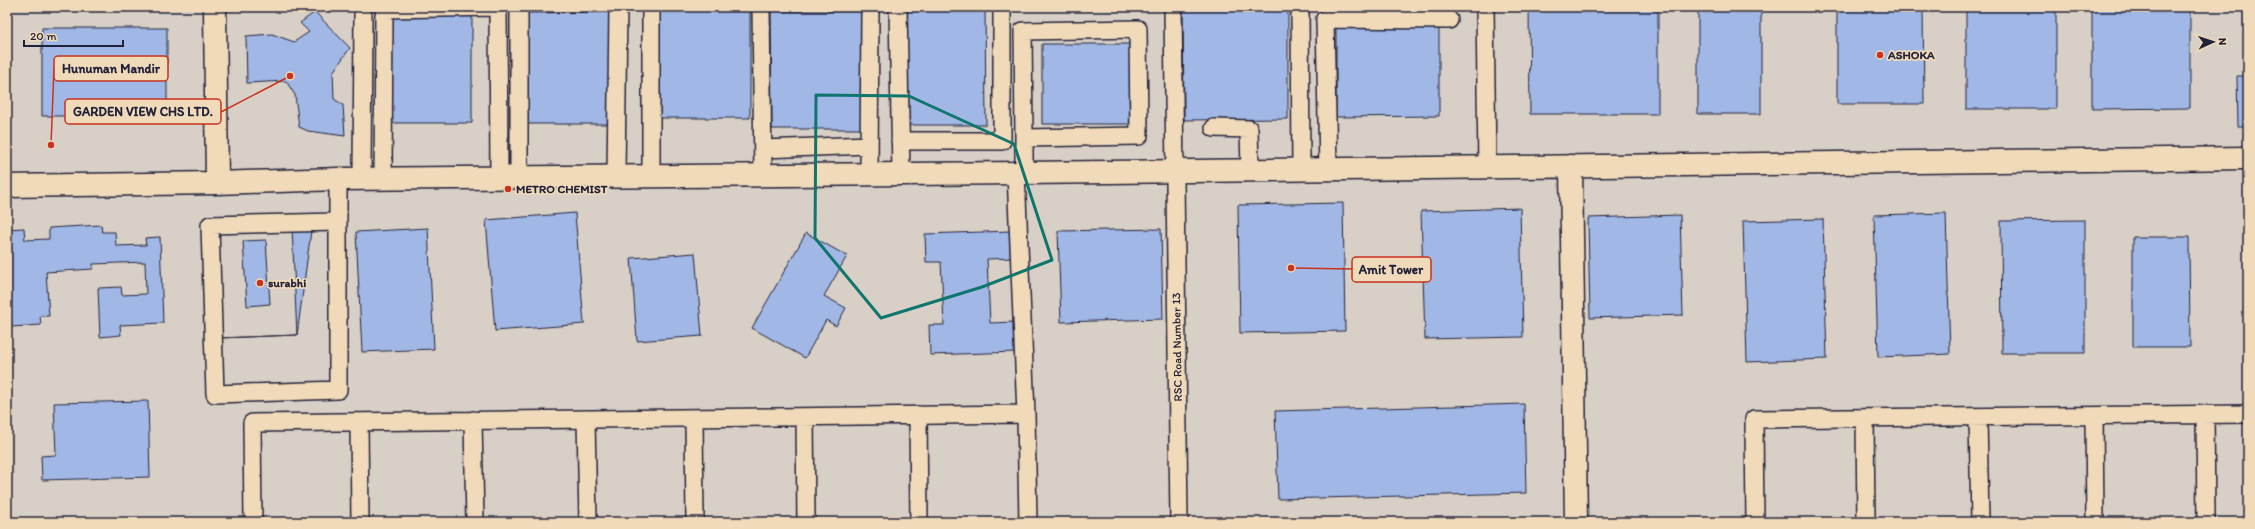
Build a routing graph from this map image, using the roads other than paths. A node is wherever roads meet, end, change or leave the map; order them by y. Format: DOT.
graph roads {
  1 [pos="215,7"];
  2 [pos="519,7"];
  3 [pos="618,7"];
  4 [pos="651,7"];
  5 [pos="755,7"];
  6 [pos="761,7"];
  7 [pos="870,7"];
  8 [pos="898,7"];
  9 [pos="1002,7"];
  10 [pos="1173,7"];
  11 [pos="1300,7"];
  12 [pos="1485,7"];
  13 [pos="363,15"];
  14 [pos="1449,20"];
  15 [pos="1214,128"];
  16 [pos="1024,138"];
  17 [pos="900,141"];
  18 [pos="869,145"];
  19 [pos="763,149"];
  20 [pos="2248,158"];
  21 [pos="1571,166"];
  22 [pos="1487,168"];
  23 [pos="1328,169"];
  24 [pos="1250,170"];
  25 [pos="1301,170"];
  26 [pos="1175,172"];
  27 [pos="1020,173"];
  28 [pos="869,174"];
  29 [pos="901,174"];
  30 [pos="758,175"];
  31 [pos="616,176"];
  32 [pos="651,176"];
  33 [pos="509,177"];
  34 [pos="338,179"];
  35 [pos="362,179"];
  36 [pos="384,179"];
  37 [pos="217,183"];
  38 [pos="7,186"];
  39 [pos="338,222"];
  40 [pos="1026,414"];
  41 [pos="2205,414"];
  42 [pos="2248,414"];
  43 [pos="918,415"];
  44 [pos="2094,416"];
  45 [pos="804,417"];
  46 [pos="1978,417"];
  47 [pos="694,418"];
  48 [pos="1865,418"];
  49 [pos="586,419"];
  50 [pos="473,420"];
  51 [pos="359,422"];
  52 [pos="253,522"];
  53 [pos="360,522"];
  54 [pos="475,522"];
  55 [pos="588,522"];
  56 [pos="695,522"];
  57 [pos="806,522"];
  58 [pos="919,522"];
  59 [pos="1028,522"];
  60 [pos="1180,522"];
  61 [pos="1576,522"];
  62 [pos="1755,522"];
  63 [pos="1866,522"];
  64 [pos="1980,522"];
  65 [pos="2095,522"];
  66 [pos="2206,522"];
  1 -- 37 [label="street"];
  2 -- 33 [label="lane"];
  3 -- 31 [label="lane"];
  4 -- 32 [label="lane"];
  5 -- 30 [label="lane"];
  6 -- 19 [label="lane"];
  7 -- 18 [label="lane"];
  8 -- 17 [label="lane"];
  9 -- 17 [label="lane"];
  10 -- 26 [label="lane, RSC Road Number 13"];
  11 -- 25 [label="lane"];
  12 -- 22 [label="lane"];
  13 -- 35 [label="lane"];
  14 -- 23 [label="lane"];
  15 -- 24 [label="lane"];
  16 -- 16 [label="lane"];
  16 -- 27 [label="lane"];
  17 -- 29 [label="lane"];
  18 -- 19 [label="lane"];
  18 -- 28 [label="lane"];
  19 -- 30 [label="lane"];
  20 -- 21 [label="street"];
  21 -- 22 [label="street"];
  21 -- 61 [label="street"];
  22 -- 23 [label="street"];
  23 -- 25 [label="street"];
  24 -- 25 [label="street"];
  24 -- 26 [label="street"];
  26 -- 27 [label="street"];
  26 -- 60 [label="lane, RSC Road Number 13"];
  27 -- 29 [label="street"];
  27 -- 40 [label="lane"];
  28 -- 29 [label="street"];
  28 -- 30 [label="street"];
  30 -- 32 [label="street"];
  31 -- 32 [label="street"];
  31 -- 33 [label="street"];
  33 -- 36 [label="street"];
  33 -- 36 [label="lane"];
  34 -- 35 [label="street"];
  34 -- 37 [label="street"];
  34 -- 39 [label="lane"];
  35 -- 36 [label="street"];
  37 -- 38 [label="street"];
  39 -- 39 [label="lane"];
  40 -- 43 [label="lane"];
  40 -- 59 [label="lane"];
  41 -- 42 [label="lane"];
  41 -- 44 [label="lane"];
  41 -- 66 [label="lane"];
  43 -- 45 [label="lane"];
  43 -- 58 [label="lane"];
  44 -- 46 [label="lane"];
  44 -- 65 [label="lane"];
  45 -- 47 [label="lane"];
  45 -- 57 [label="lane"];
  46 -- 48 [label="lane"];
  46 -- 64 [label="lane"];
  47 -- 49 [label="lane"];
  47 -- 56 [label="lane"];
  48 -- 62 [label="lane"];
  48 -- 63 [label="lane"];
  49 -- 50 [label="lane"];
  49 -- 55 [label="lane"];
  50 -- 51 [label="lane"];
  50 -- 54 [label="lane"];
  51 -- 52 [label="lane"];
  51 -- 53 [label="lane"];
}
